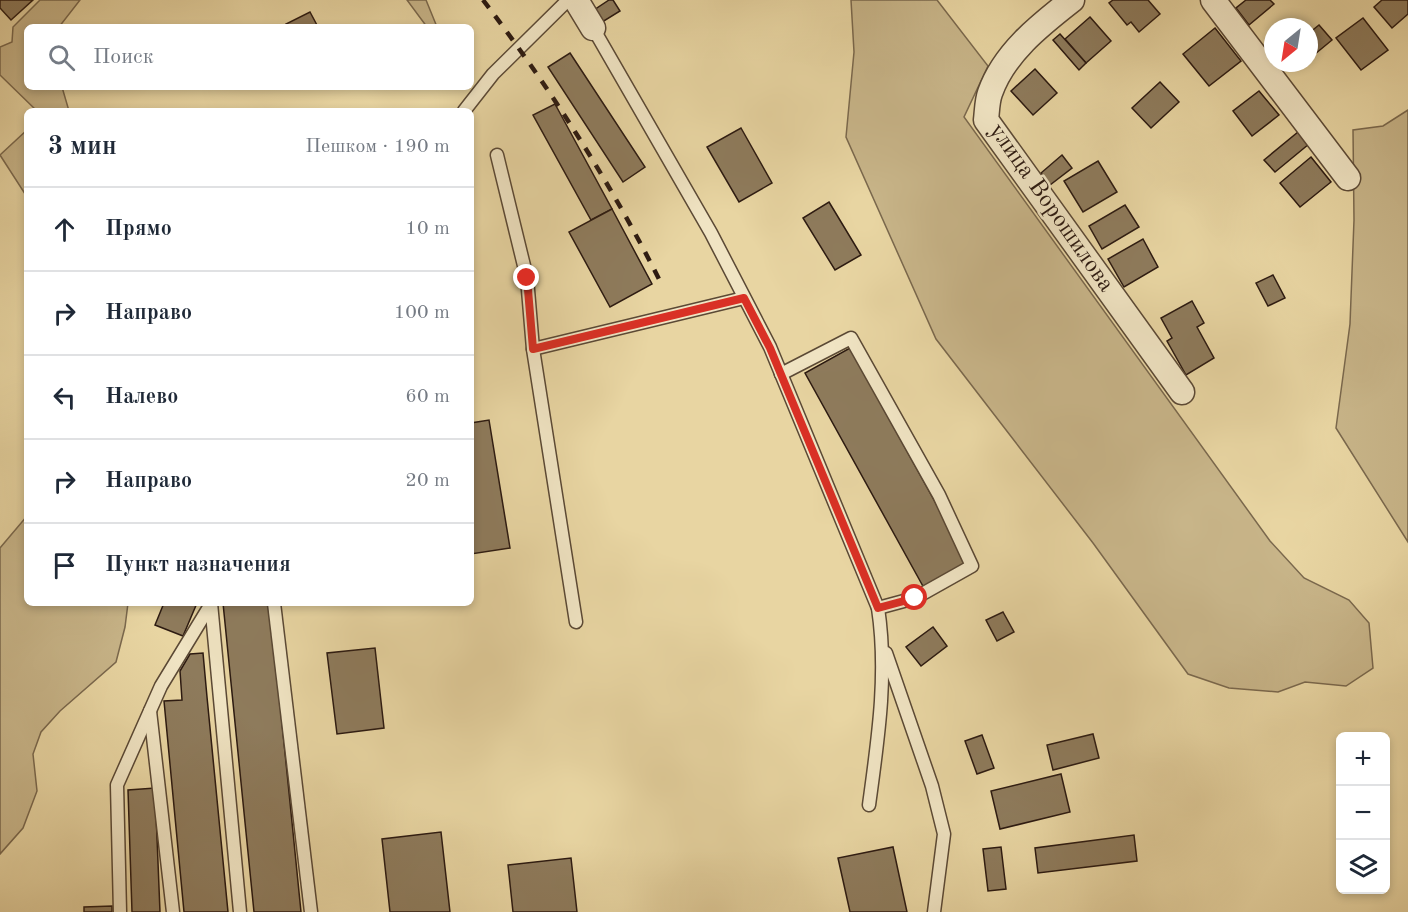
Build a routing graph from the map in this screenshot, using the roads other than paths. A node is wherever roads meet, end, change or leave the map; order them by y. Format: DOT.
graph roads {
  1 [pos="568,0"];
  2 [pos="576,0"];
  3 [pos="1072,0"];
  4 [pos="1213,0"];
  5 [pos="593,28"];
  6 [pos="466,108"];
  7 [pos="497,154"];
  8 [pos="1348,178"];
  9 [pos="744,298"];
  10 [pos="533,349"];
  11 [pos="781,374"];
  12 [pos="1182,392"];
  13 [pos="210,606"];
  14 [pos="211,606"];
  15 [pos="274,606"];
  16 [pos="878,608"];
  17 [pos="576,622"];
  18 [pos="884,647"];
  19 [pos="150,710"];
  20 [pos="869,805"];
  21 [pos="120,912"];
  22 [pos="173,912"];
  23 [pos="240,912"];
  24 [pos="311,912"];
  25 [pos="933,912"];
  1 -- 6 [label="lane"];
  2 -- 5 [label="street"];
  3 -- 12 [label="street, улица Ворошилова"];
  4 -- 8 [label="street"];
  5 -- 9 [label="lane"];
  7 -- 10 [label="lane"];
  9 -- 10 [label="lane"];
  9 -- 11 [label="lane"];
  10 -- 17 [label="lane"];
  11 -- 16 [label="lane"];
  11 -- 16 [label="lane"];
  13 -- 19 [label="lane"];
  14 -- 23 [label="lane"];
  15 -- 24 [label="lane"];
  16 -- 18 [label="lane"];
  18 -- 20 [label="lane"];
  18 -- 25 [label="lane"];
  19 -- 21 [label="lane"];
  19 -- 22 [label="lane"];
}
